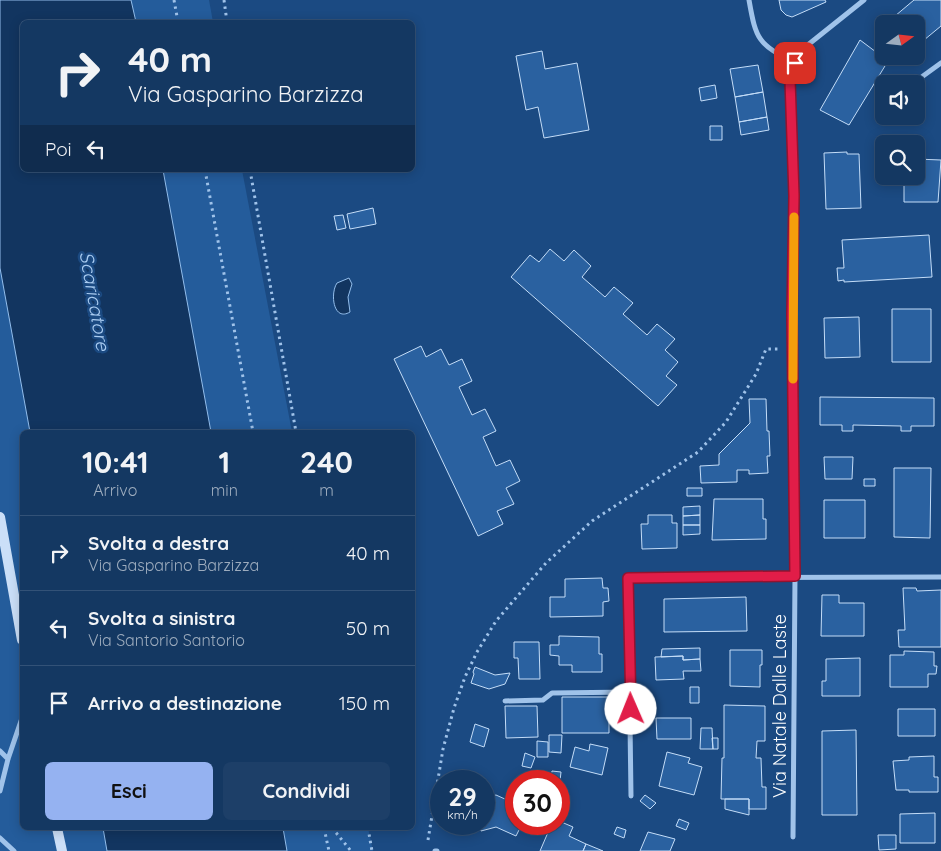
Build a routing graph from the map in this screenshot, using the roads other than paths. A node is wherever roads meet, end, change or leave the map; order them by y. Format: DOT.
graph roads {
  1 [pos="749,0"];
  2 [pos="864,0"];
  3 [pos="795,63"];
  4 [pos="941,63"];
  5 [pos="924,75"];
  6 [pos="0,517"];
  7 [pos="795,576"];
  8 [pos="941,577"];
  9 [pos="20,629"];
  10 [pos="631,692"];
  11 [pos="505,702"];
  12 [pos="20,724"];
  13 [pos="0,752"];
  14 [pos="8,760"];
  15 [pos="0,791"];
  16 [pos="631,796"];
  17 [pos="57,830"];
  18 [pos="792,837"];
  19 [pos="0,838"];
  20 [pos="14,851"];
  21 [pos="62,851"];
  1 -- 3 [label="street"];
  2 -- 3 [label="street"];
  3 -- 7 [label="street, Via Natale Dalle Laste"];
  4 -- 5 [label="street"];
  6 -- 9 [label="street"];
  7 -- 8 [label="street"];
  7 -- 10 [label="street"];
  7 -- 18 [label="street, Via Natale Dalle Laste"];
  10 -- 11 [label="street"];
  10 -- 16 [label="street"];
  12 -- 14 [label="street"];
  13 -- 14 [label="street"];
  14 -- 15 [label="street"];
  17 -- 21 [label="street"];
  19 -- 20 [label="street"];
}
